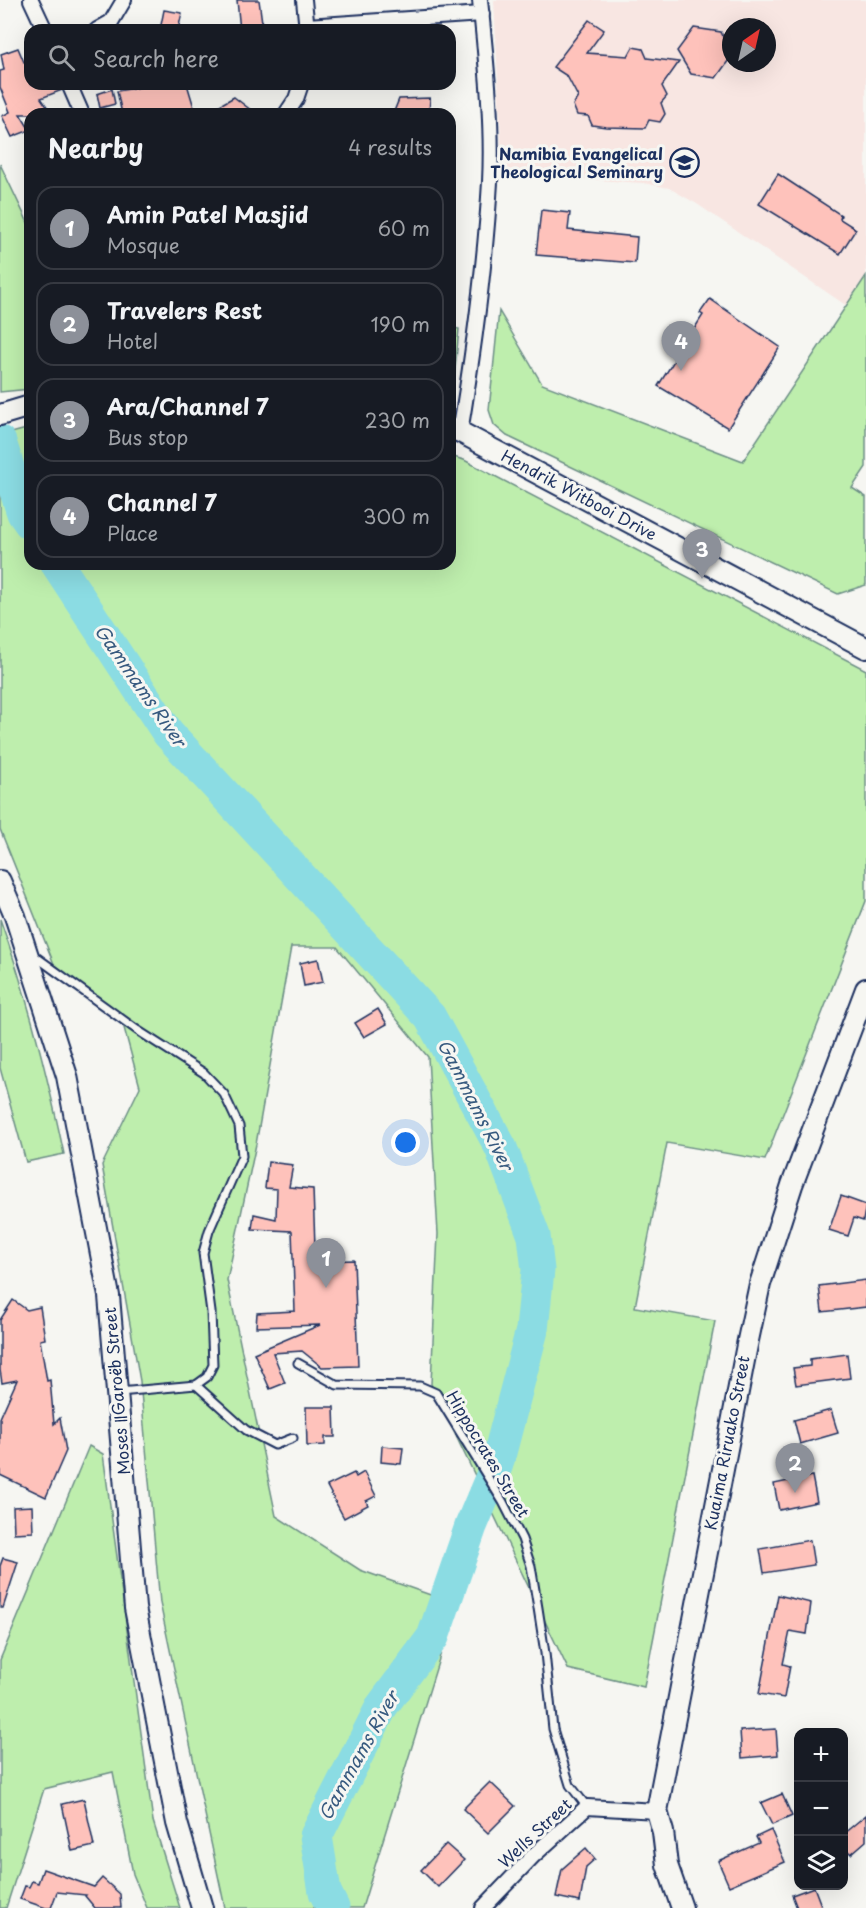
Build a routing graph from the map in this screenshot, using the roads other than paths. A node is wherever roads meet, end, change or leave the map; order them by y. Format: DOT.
graph roads {
  1 [pos="31,0"];
  2 [pos="124,0"];
  3 [pos="304,0"];
  4 [pos="481,7"];
  5 [pos="42,24"];
  6 [pos="108,24"];
  7 [pos="307,24"];
  8 [pos="340,24"];
  9 [pos="72,90"];
  10 [pos="299,90"];
  11 [pos="79,108"];
  12 [pos="290,108"];
  13 [pos="24,408"];
  14 [pos="0,415"];
  15 [pos="456,425"];
  16 [pos="456,431"];
  17 [pos="866,648"];
  18 [pos="0,881"];
  19 [pos="26,950"];
  20 [pos="866,989"];
  21 [pos="298,1363"];
  22 [pos="196,1385"];
  23 [pos="117,1392"];
  24 [pos="293,1438"];
  25 [pos="587,1807"];
  26 [pos="657,1811"];
  27 [pos="202,1908"];
  28 [pos="483,1908"];
  29 [pos="682,1908"];
  1 -- 5 [label="street"];
  2 -- 6 [label="street"];
  3 -- 7 [label="street"];
  4 -- 8 [label="street"];
  4 -- 15 [label="street"];
  9 -- 11 [label="street"];
  10 -- 12 [label="street"];
  13 -- 14 [label="street"];
  16 -- 17 [label="street, Hendrik Witbooi Drive"];
  18 -- 19 [label="street, Moses ǁGaroëb Street"];
  19 -- 22 [label="lane"];
  19 -- 23 [label="street, Moses ǁGaroëb Street"];
  20 -- 26 [label="street, Kuaima Riruako Street"];
  21 -- 25 [label="lane, Hippocrates Street"];
  22 -- 23 [label="lane"];
  22 -- 24 [label="lane"];
  23 -- 27 [label="street, Moses ǁGaroëb Street"];
  25 -- 26 [label="street, Wells Street"];
  25 -- 28 [label="street, Wells Street"];
  26 -- 29 [label="street, Kuaima Riruako Street"];
}
